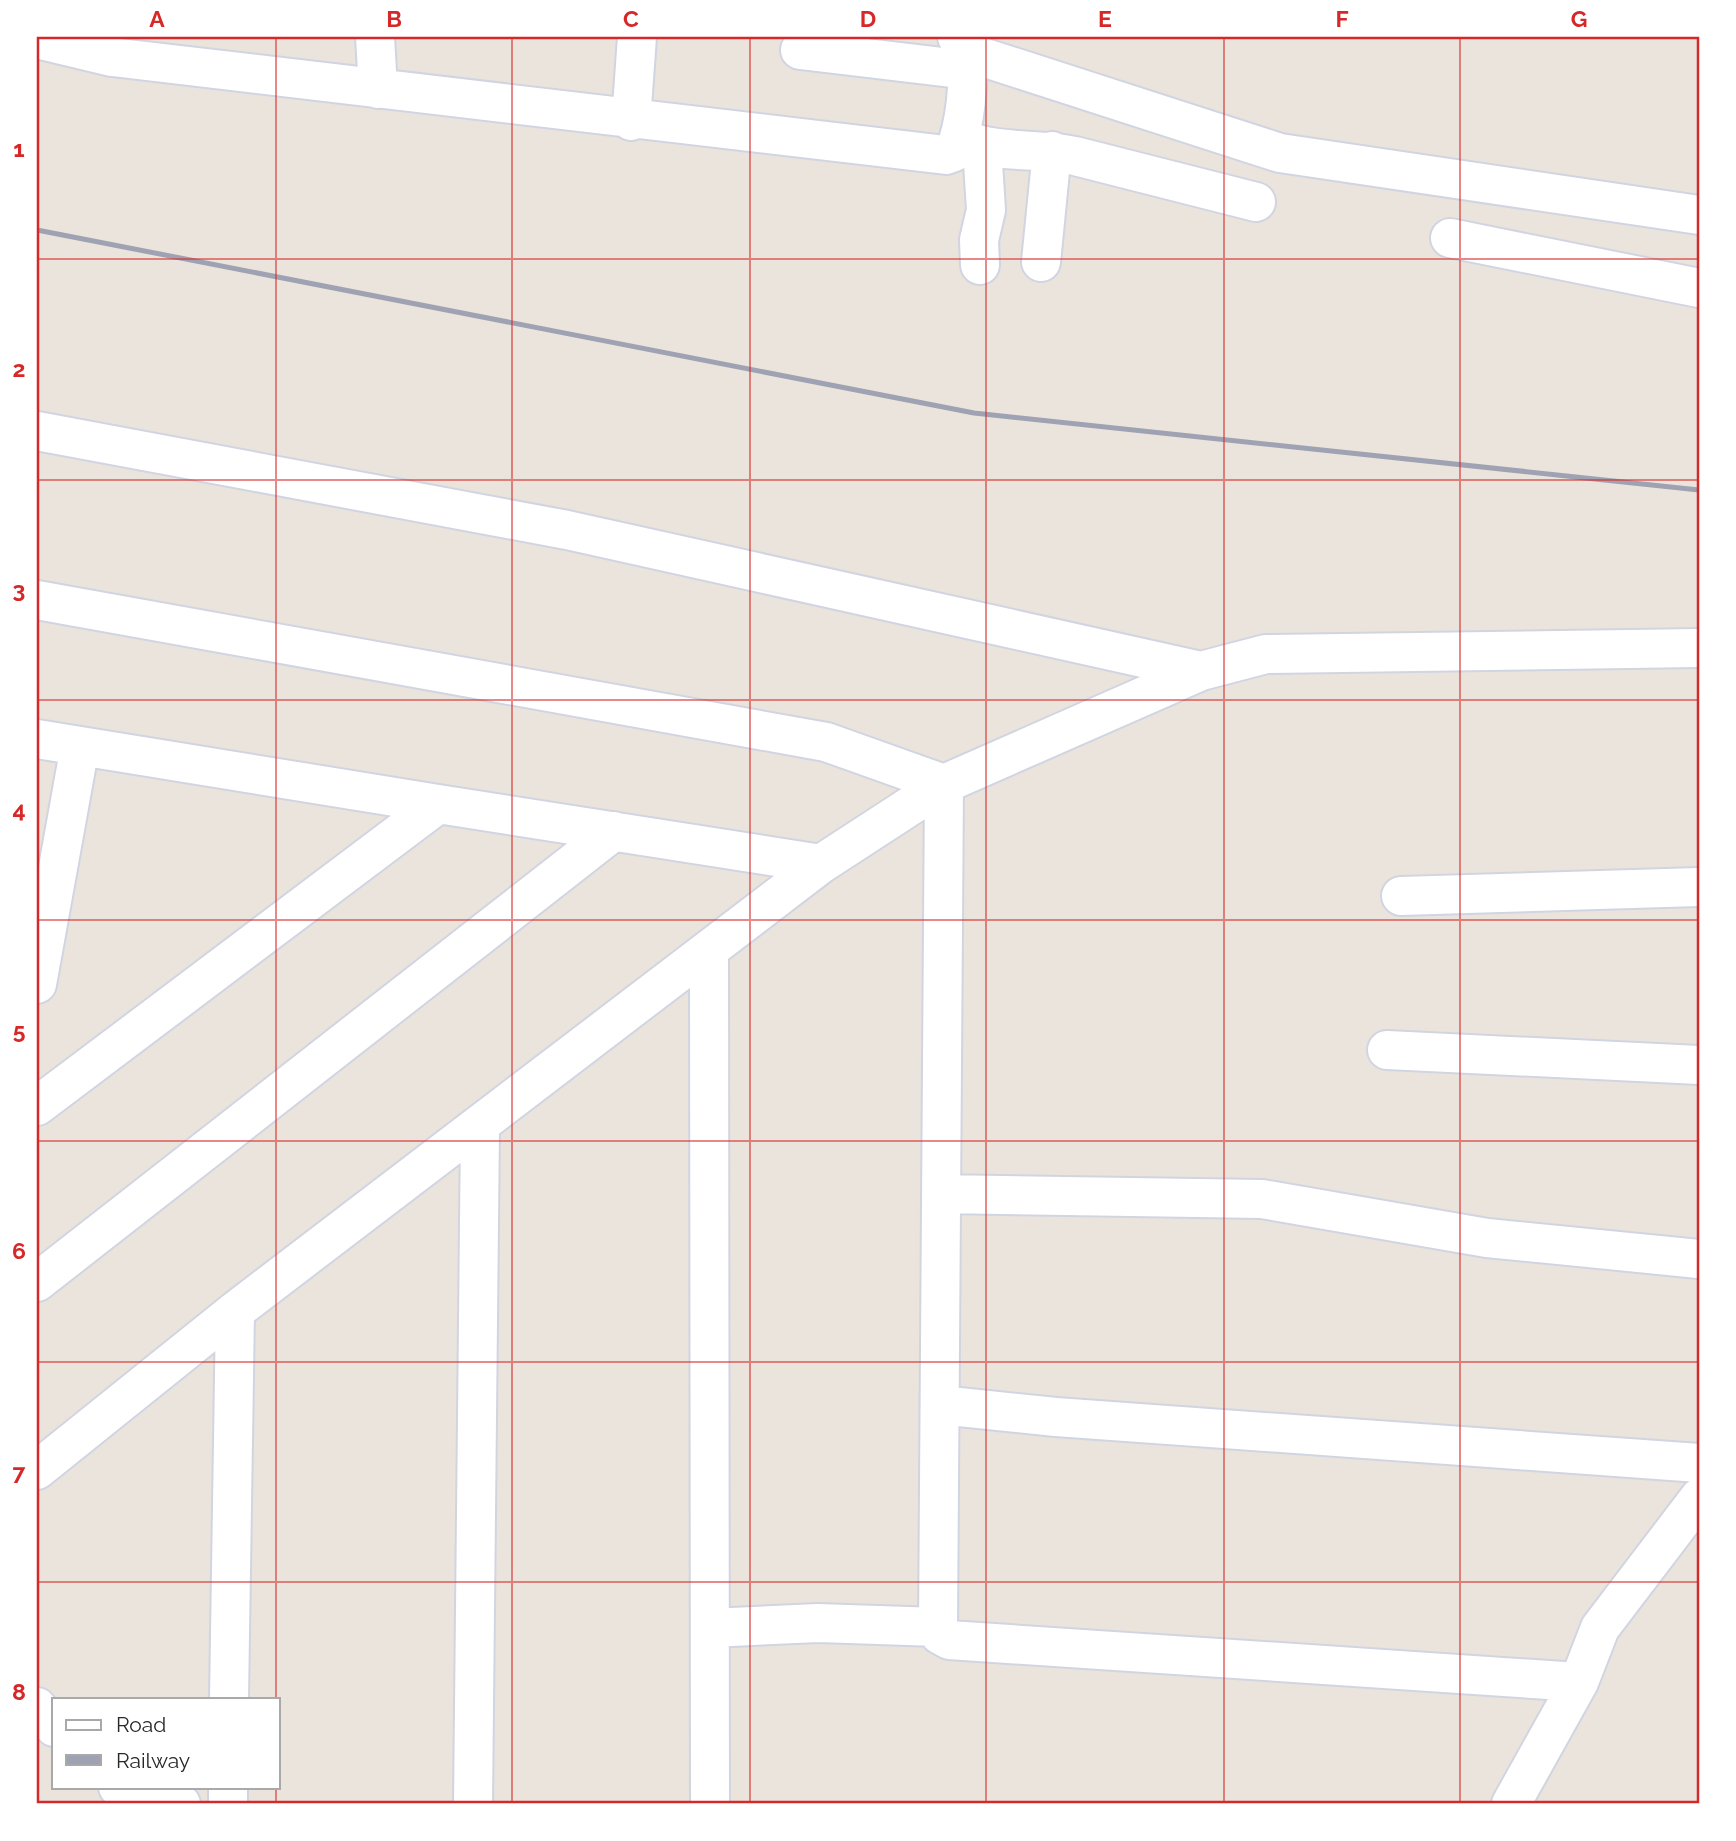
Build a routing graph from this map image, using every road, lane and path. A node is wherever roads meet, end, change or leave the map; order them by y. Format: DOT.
graph roads {
  1 [pos="375,37"];
  2 [pos="637,37"];
  3 [pos="37,39"];
  4 [pos="112,47"];
  5 [pos="800,50"];
  6 [pos="964,53"];
  7 [pos="378,89"];
  8 [pos="631,121"];
  9 [pos="971,143"];
  10 [pos="1052,151"];
  11 [pos="1256,202"];
  12 [pos="1699,215"];
  13 [pos="1450,238"];
  14 [pos="1041,262"];
  15 [pos="980,265"];
  16 [pos="1699,288"];
  17 [pos="37,432"];
  18 [pos="37,600"];
  19 [pos="1699,648"];
  20 [pos="1201,671"];
  21 [pos="37,739"];
  22 [pos="80,746"];
  23 [pos="944,784"];
  24 [pos="438,804"];
  25 [pos="614,831"];
  26 [pos="821,864"];
  27 [pos="1699,887"];
  28 [pos="1401,896"];
  29 [pos="709,952"];
  30 [pos="37,984"];
  31 [pos="1387,1050"];
  32 [pos="1699,1065"];
  33 [pos="37,1106"];
  34 [pos="480,1126"];
  35 [pos="941,1194"];
  36 [pos="1699,1259"];
  37 [pos="37,1282"];
  38 [pos="235,1311"];
  39 [pos="940,1405"];
  40 [pos="1699,1463"];
  41 [pos="37,1470"];
  42 [pos="1693,1517"];
  43 [pos="938,1627"];
  44 [pos="710,1628"];
  45 [pos="1579,1682"];
  46 [pos="229,1698"];
  47 [pos="37,1707"];
  48 [pos="52,1725"];
  49 [pos="122,1788"];
  50 [pos="181,1804"];
  51 [pos="473,1804"];
  52 [pos="710,1804"];
  53 [pos="1511,1804"];
  1 -- 7 [label="street"];
  2 -- 8 [label="street"];
  3 -- 4 [label="street"];
  4 -- 7 [label="street"];
  5 -- 6 [label="street"];
  6 -- 9 [label="street"];
  6 -- 12 [label="street"];
  7 -- 8 [label="street"];
  8 -- 9 [label="street"];
  9 -- 10 [label="street"];
  9 -- 15 [label="street"];
  10 -- 11 [label="street"];
  10 -- 14 [label="street"];
  13 -- 16 [label="street"];
  17 -- 20 [label="street"];
  18 -- 23 [label="street"];
  19 -- 20 [label="street"];
  20 -- 23 [label="street"];
  21 -- 22 [label="street"];
  22 -- 24 [label="street"];
  22 -- 30 [label="street"];
  23 -- 26 [label="street"];
  23 -- 35 [label="street"];
  24 -- 25 [label="street"];
  24 -- 33 [label="street"];
  25 -- 26 [label="street"];
  25 -- 37 [label="street"];
  26 -- 29 [label="street"];
  27 -- 28 [label="street"];
  29 -- 34 [label="street"];
  29 -- 44 [label="street"];
  31 -- 32 [label="street"];
  34 -- 38 [label="street"];
  34 -- 51 [label="street"];
  35 -- 36 [label="street"];
  35 -- 39 [label="street"];
  38 -- 41 [label="street"];
  38 -- 46 [label="street"];
  39 -- 40 [label="street"];
  39 -- 43 [label="street"];
  42 -- 45 [label="street"];
  43 -- 44 [label="street"];
  43 -- 45 [label="street"];
  44 -- 52 [label="street"];
  45 -- 53 [label="street"];
  47 -- 48 [label="street"];
  49 -- 50 [label="street"];
}
